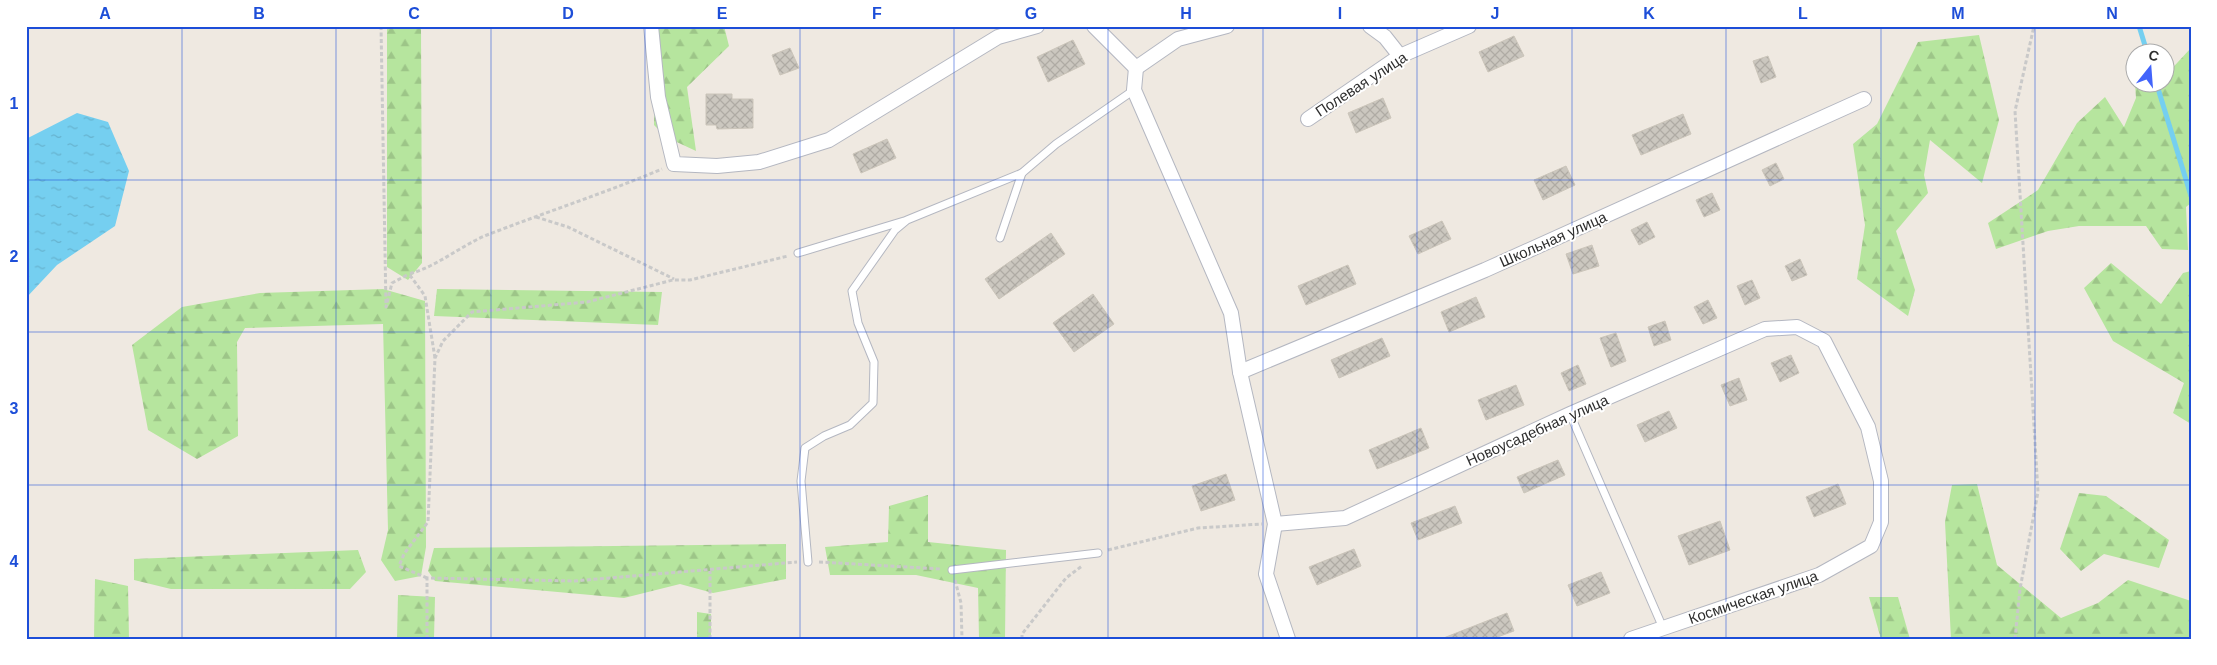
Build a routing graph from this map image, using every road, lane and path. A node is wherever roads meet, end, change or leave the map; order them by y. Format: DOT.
graph roads {
  1 [pos="381,26"];
  2 [pos="651,26"];
  3 [pos="1037,26"];
  4 [pos="1094,26"];
  5 [pos="1227,26"];
  6 [pos="1370,26"];
  7 [pos="1469,26"];
  8 [pos="2034,26"];
  9 [pos="1400,56"];
  10 [pos="1136,68"];
  11 [pos="1134,90"];
  12 [pos="1864,99"];
  13 [pos="1308,119"];
  14 [pos="674,164"];
  15 [pos="1022,172"];
  16 [pos="536,217"];
  17 [pos="907,220"];
  18 [pos="1000,238"];
  19 [pos="798,254"];
  20 [pos="409,274"];
  21 [pos="676,280"];
  22 [pos="435,358"];
  23 [pos="1240,372"];
  24 [pos="1570,414"];
  25 [pos="1275,524"];
  26 [pos="1871,546"];
  27 [pos="1098,553"];
  28 [pos="808,562"];
  29 [pos="952,570"];
  30 [pos="710,571"];
  31 [pos="427,578"];
  32 [pos="1663,628"];
  33 [pos="427,639"];
  34 [pos="710,639"];
  35 [pos="962,639"];
  36 [pos="1022,639"];
  37 [pos="1288,639"];
  38 [pos="1631,639"];
  39 [pos="2015,639"];
  1 -- 20 [label="path"];
  2 -- 14 [label="street"];
  3 -- 14 [label="street"];
  4 -- 10 [label="street"];
  5 -- 10 [label="street"];
  6 -- 9 [label="street"];
  7 -- 9 [label="street, Полевая улица"];
  8 -- 39 [label="path"];
  9 -- 13 [label="street, Полевая улица"];
  10 -- 11 [label="street"];
  11 -- 15 [label="lane"];
  11 -- 23 [label="street"];
  12 -- 23 [label="street, Школьная улица"];
  14 -- 16 [label="path"];
  15 -- 17 [label="lane"];
  15 -- 18 [label="lane"];
  16 -- 20 [label="path"];
  16 -- 21 [label="path"];
  17 -- 19 [label="lane"];
  17 -- 28 [label="lane"];
  19 -- 21 [label="path"];
  20 -- 22 [label="path"];
  21 -- 22 [label="path"];
  22 -- 31 [label="path"];
  23 -- 25 [label="street"];
  24 -- 25 [label="street, Новоусадебная улица"];
  24 -- 26 [label="street, Новоусадебная улица"];
  24 -- 32 [label="lane"];
  25 -- 27 [label="path"];
  25 -- 37 [label="street"];
  26 -- 32 [label="street, Космическая улица"];
  27 -- 29 [label="lane"];
  27 -- 36 [label="path"];
  28 -- 29 [label="path"];
  28 -- 30 [label="path"];
  29 -- 35 [label="path"];
  30 -- 31 [label="path"];
  30 -- 34 [label="path"];
  31 -- 33 [label="path"];
  32 -- 38 [label="street, Космическая улица"];
}
